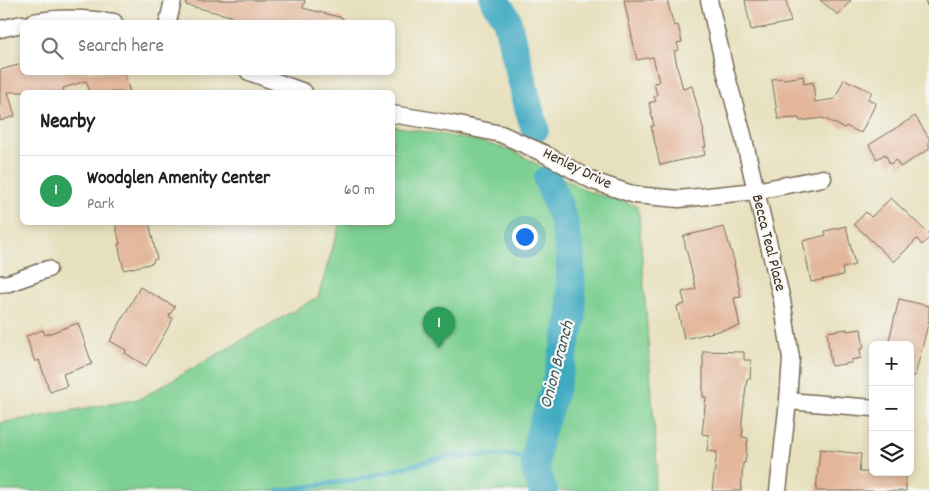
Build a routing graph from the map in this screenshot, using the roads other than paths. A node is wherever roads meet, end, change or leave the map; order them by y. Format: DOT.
graph roads {
  1 [pos="173,0"];
  2 [pos="709,0"];
  3 [pos="47,20"];
  4 [pos="100,20"];
  5 [pos="168,20"];
  6 [pos="20,24"];
  7 [pos="0,29"];
  8 [pos="257,75"];
  9 [pos="298,90"];
  10 [pos="395,114"];
  11 [pos="823,178"];
  12 [pos="756,190"];
  13 [pos="48,269"];
  14 [pos="0,284"];
  15 [pos="788,401"];
  16 [pos="869,408"];
  17 [pos="778,491"];
  1 -- 5 [label="street"];
  2 -- 12 [label="street, Becca Teal Place"];
  3 -- 4 [label="street"];
  6 -- 7 [label="street"];
  8 -- 9 [label="street"];
  10 -- 12 [label="street, Henley Drive"];
  11 -- 12 [label="street, Henley Drive"];
  12 -- 15 [label="street, Becca Teal Place"];
  13 -- 14 [label="street"];
  15 -- 16 [label="street"];
  15 -- 17 [label="street, Becca Teal Place"];
}
